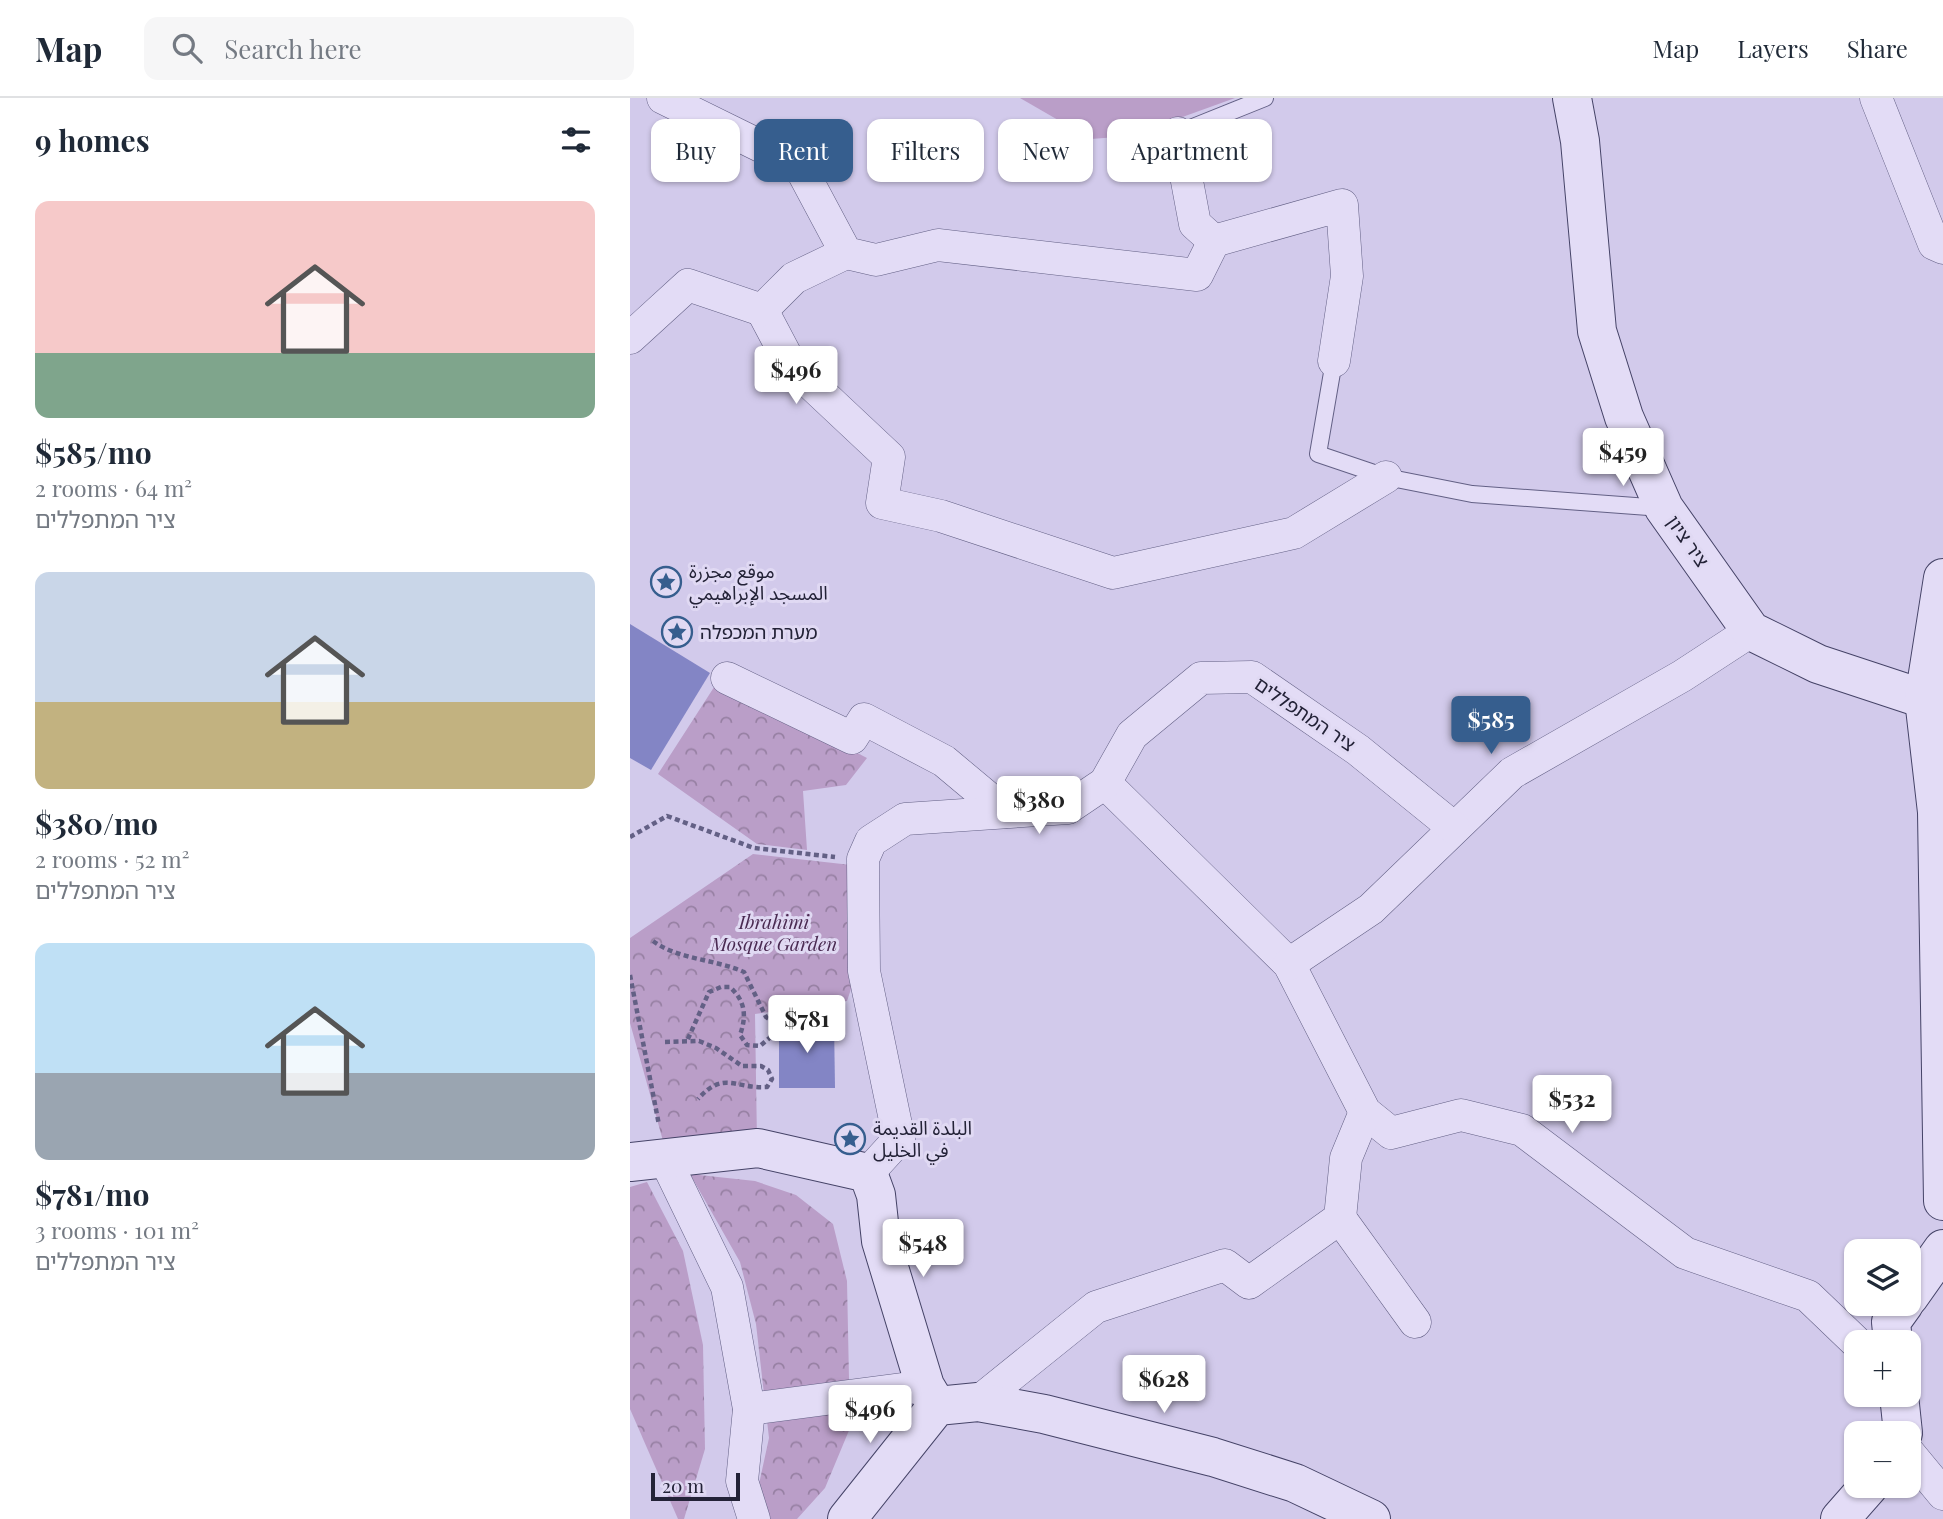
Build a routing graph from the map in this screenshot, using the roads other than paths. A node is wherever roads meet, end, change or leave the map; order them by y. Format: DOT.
graph roads {
  1 [pos="663,98"];
  2 [pos="1265,98"];
  3 [pos="1573,98"];
  4 [pos="1876,98"];
  5 [pos="1213,119"];
  6 [pos="1187,182"];
  7 [pos="1213,241"];
  8 [pos="1943,248"];
  9 [pos="846,253"];
  10 [pos="761,310"];
  11 [pos="630,338"];
  12 [pos="1334,361"];
  13 [pos="1385,477"];
  14 [pos="1664,508"];
  15 [pos="1943,578"];
  16 [pos="1751,631"];
  17 [pos="727,678"];
  18 [pos="1934,695"];
  19 [pos="1105,783"];
  20 [pos="1005,812"];
  21 [pos="1453,827"];
  22 [pos="1289,964"];
  23 [pos="1364,1112"];
  24 [pos="647,1159"];
  25 [pos="868,1173"];
  26 [pos="1943,1201"];
  27 [pos="1340,1218"];
  28 [pos="1943,1249"];
  29 [pos="1415,1322"];
  30 [pos="1892,1322"];
  31 [pos="1844,1331"];
  32 [pos="931,1396"];
  33 [pos="978,1402"];
  34 [pos="749,1409"];
  35 [pos="1921,1467"];
  36 [pos="1943,1494"];
  37 [pos="1859,1498"];
  38 [pos="754,1519"];
  39 [pos="847,1519"];
  40 [pos="1371,1519"];
  41 [pos="1840,1519"];
  1 -- 9 [label="street"];
  2 -- 5 [label="lane"];
  3 -- 14 [label="street, ציר ציון"];
  4 -- 8 [label="street"];
  6 -- 7 [label="street"];
  7 -- 9 [label="street"];
  7 -- 12 [label="street"];
  9 -- 10 [label="street"];
  10 -- 11 [label="street"];
  10 -- 13 [label="street"];
  12 -- 13 [label="lane"];
  13 -- 14 [label="lane"];
  14 -- 16 [label="street, ציר ציון"];
  15 -- 18 [label="street"];
  16 -- 18 [label="street, ציר ציון"];
  16 -- 21 [label="street"];
  17 -- 20 [label="street"];
  18 -- 26 [label="street"];
  19 -- 20 [label="street, ציר המתפללים"];
  19 -- 21 [label="street, ציר המתפללים"];
  19 -- 22 [label="street"];
  20 -- 25 [label="street, ציר המתפללים"];
  21 -- 22 [label="street"];
  22 -- 23 [label="street"];
  23 -- 27 [label="street"];
  23 -- 31 [label="street"];
  24 -- 25 [label="street"];
  24 -- 34 [label="street"];
  25 -- 32 [label="street"];
  27 -- 29 [label="street"];
  27 -- 33 [label="street"];
  28 -- 30 [label="street"];
  32 -- 33 [label="street"];
  32 -- 34 [label="street"];
  32 -- 39 [label="street"];
  33 -- 40 [label="street"];
  34 -- 38 [label="street"];
  35 -- 36 [label="street"];
  37 -- 41 [label="street"];
}
